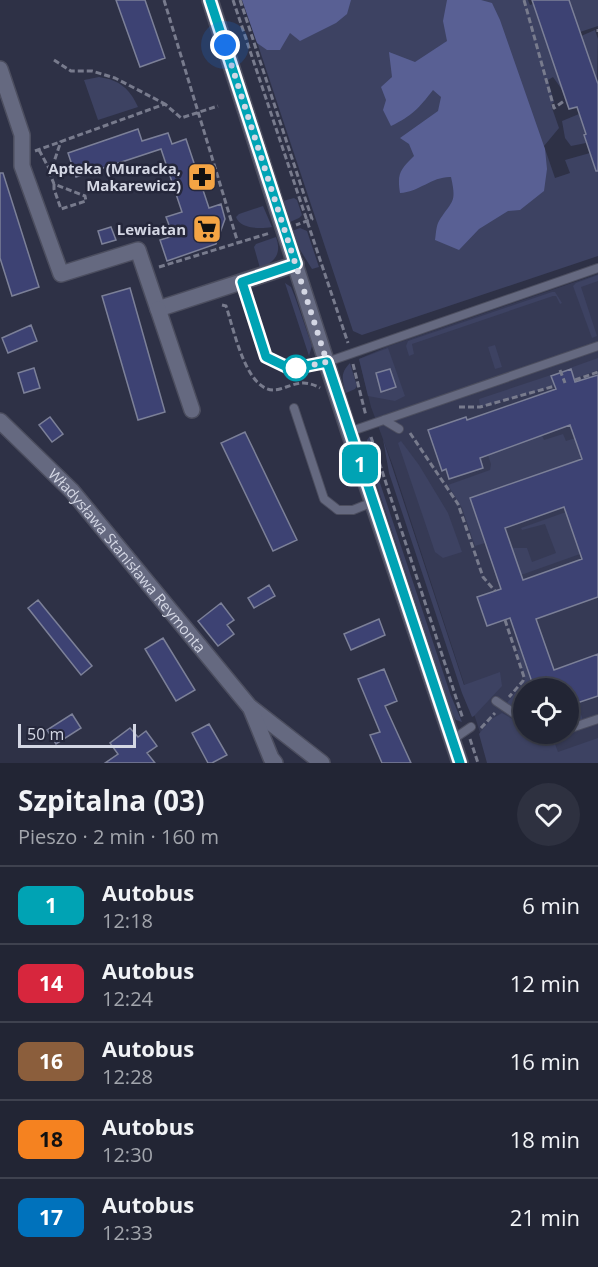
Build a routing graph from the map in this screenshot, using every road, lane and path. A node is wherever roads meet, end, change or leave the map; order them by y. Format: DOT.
graph roads {
  1 [pos="164,0"];
  2 [pos="210,0"];
  3 [pos="233,0"];
  4 [pos="524,0"];
  5 [pos="54,60"];
  6 [pos="0,69"];
  7 [pos="564,101"];
  8 [pos="165,104"];
  9 [pos="218,106"];
  10 [pos="199,113"];
  11 [pos="61,141"];
  12 [pos="39,149"];
  13 [pos="29,153"];
  14 [pos="51,172"];
  15 [pos="54,184"];
  16 [pos="238,243"];
  17 [pos="296,264"];
  18 [pos="598,268"];
  19 [pos="242,282"];
  20 [pos="218,303"];
  21 [pos="158,309"];
  22 [pos="598,346"];
  23 [pos="350,354"];
  24 [pos="327,362"];
  25 [pos="560,370"];
  26 [pos="598,372"];
  27 [pos="575,380"];
  28 [pos="565,383"];
  29 [pos="555,387"];
  30 [pos="324,392"];
  31 [pos="454,407"];
  32 [pos="294,408"];
  33 [pos="192,410"];
  34 [pos="384,420"];
  35 [pos="0,421"];
  36 [pos="368,425"];
  37 [pos="402,427"];
  38 [pos="349,432"];
  39 [pos="373,502"];
  40 [pos="495,591"];
  41 [pos="505,620"];
  42 [pos="499,703"];
  43 [pos="249,706"];
  44 [pos="513,713"];
  45 [pos="598,719"];
  46 [pos="579,725"];
  47 [pos="469,729"];
  48 [pos="479,731"];
  49 [pos="452,740"];
  50 [pos="275,763"];
  51 [pos="322,763"];
  52 [pos="460,763"];
  53 [pos="478,763"];
  1 -- 10 [label="path"];
  2 -- 17 [label="street"];
  3 -- 23 [label="path"];
  4 -- 7 [label="path"];
  5 -- 8 [label="path"];
  6 -- 21 [label="street"];
  8 -- 10 [label="path"];
  8 -- 11 [label="path"];
  9 -- 10 [label="path"];
  10 -- 16 [label="path"];
  11 -- 12 [label="path"];
  11 -- 14 [label="path"];
  12 -- 13 [label="path"];
  12 -- 14 [label="path"];
  14 -- 15 [label="path"];
  15 -- 15 [label="path"];
  17 -- 19 [label="street"];
  17 -- 24 [label="street"];
  18 -- 23 [label="lane"];
  19 -- 21 [label="street"];
  19 -- 24 [label="lane"];
  20 -- 30 [label="path"];
  21 -- 33 [label="street"];
  22 -- 34 [label="lane"];
  23 -- 24 [label="lane"];
  23 -- 36 [label="path"];
  24 -- 38 [label="street"];
  25 -- 28 [label="path"];
  26 -- 27 [label="path"];
  29 -- 31 [label="path"];
  32 -- 39 [label="lane"];
  34 -- 36 [label="lane"];
  34 -- 37 [label="lane"];
  35 -- 43 [label="street, Władysława Stanisława Reymonta"];
  36 -- 38 [label="lane"];
  36 -- 47 [label="path"];
  37 -- 40 [label="path"];
  38 -- 39 [label="street"];
  39 -- 49 [label="street"];
  41 -- 42 [label="path"];
  42 -- 44 [label="lane"];
  42 -- 48 [label="path"];
  43 -- 50 [label="street, Władysława Stanisława Reymonta"];
  43 -- 51 [label="street, Władysława Stanisława Reymonta"];
  45 -- 46 [label="lane"];
  47 -- 49 [label="lane"];
  47 -- 53 [label="path"];
  49 -- 52 [label="street"];
}
